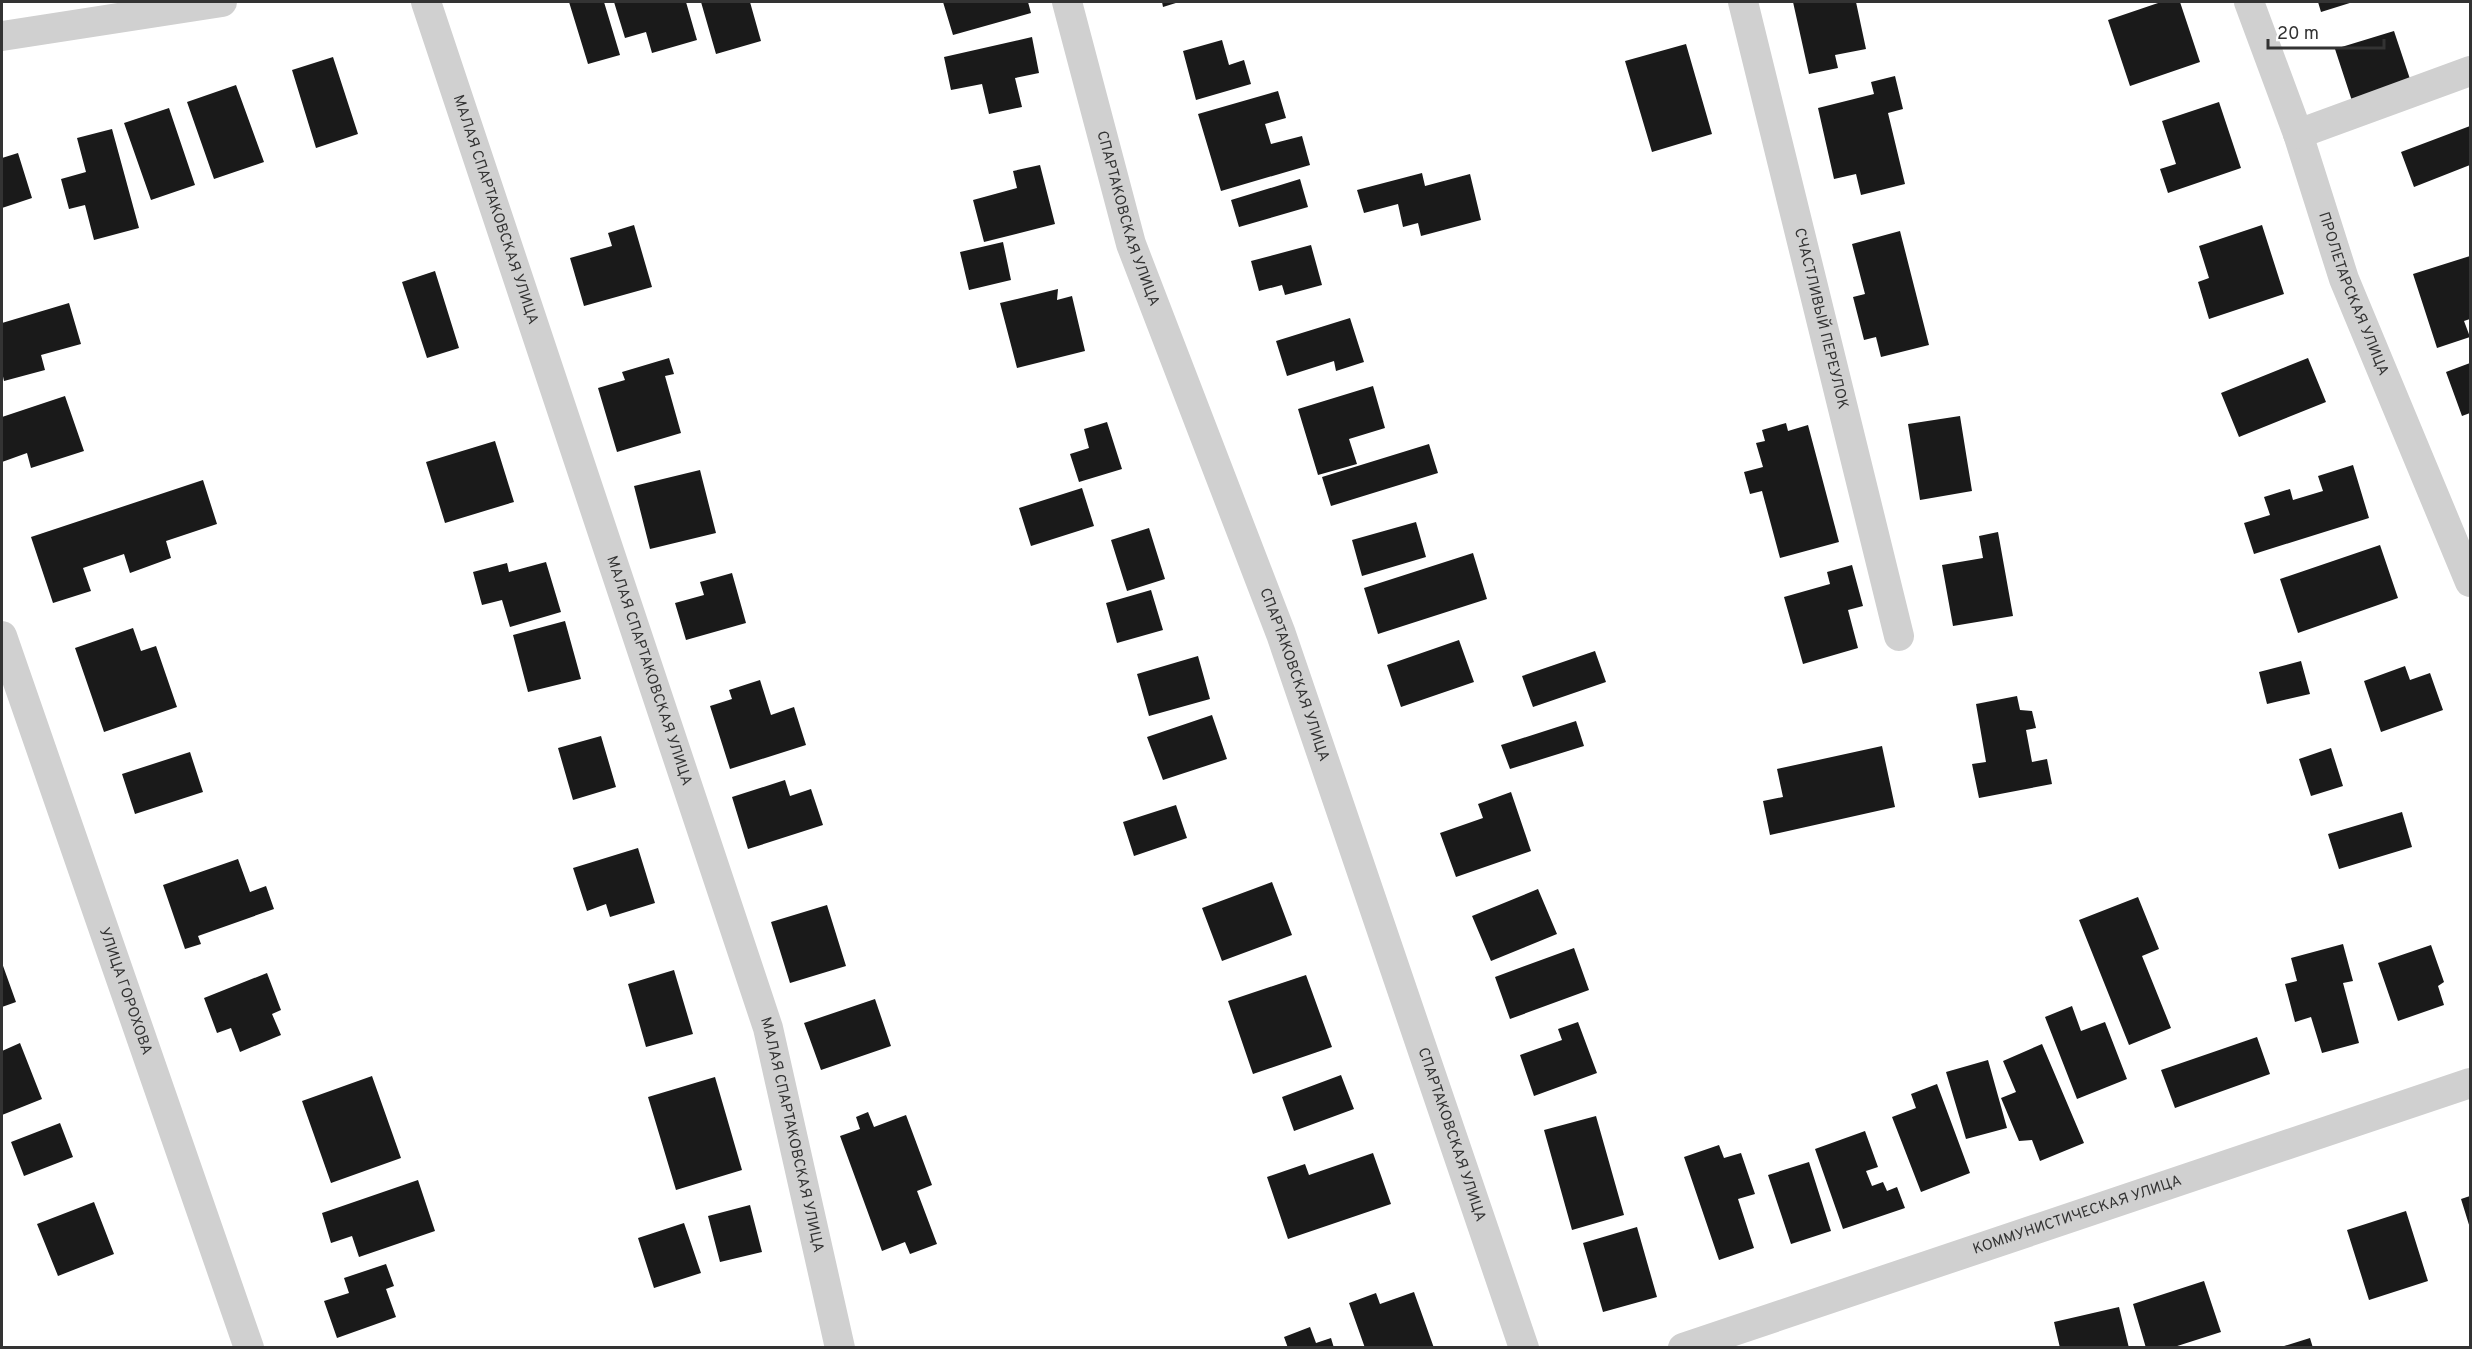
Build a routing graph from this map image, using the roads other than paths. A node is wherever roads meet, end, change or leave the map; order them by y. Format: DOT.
graph roads {
  1 [pos="222,2"];
  2 [pos="426,2"];
  3 [pos="1067,2"];
  4 [pos="1743,2"];
  5 [pos="2249,2"];
  6 [pos="2,36"];
  7 [pos="2470,71"];
  8 [pos="2298,134"];
  9 [pos="2470,582"];
  10 [pos="2,636"];
  11 [pos="1899,636"];
  12 [pos="2470,1083"];
  13 [pos="249,1347"];
  14 [pos="840,1347"];
  15 [pos="1524,1347"];
  16 [pos="1683,1347"];
  1 -- 6 [label="street"];
  2 -- 14 [label="street, МАЛАЯ СПАРТАКОВСКАЯ УЛИЦА"];
  3 -- 15 [label="street, СПАРТАКОВСКАЯ УЛИЦА"];
  4 -- 11 [label="street, СЧАСТЛИВЫЙ ПЕРЕУЛОК"];
  5 -- 8 [label="street, ПРОЛЕТАРСКАЯ УЛИЦА"];
  7 -- 8 [label="street"];
  8 -- 9 [label="street, ПРОЛЕТАРСКАЯ УЛИЦА"];
  10 -- 13 [label="street, УЛИЦА ГОРОХОВА"];
  12 -- 16 [label="street, КОММУНИСТИЧЕСКАЯ УЛИЦА"];
}
